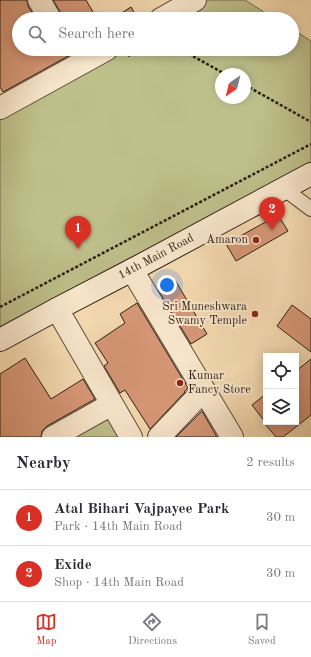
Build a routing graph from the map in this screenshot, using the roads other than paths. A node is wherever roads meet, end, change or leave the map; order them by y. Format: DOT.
graph roads {
  1 [pos="39,0"];
  2 [pos="195,0"];
  3 [pos="46,12"];
  4 [pos="161,12"];
  5 [pos="73,57"];
  6 [pos="0,107"];
  7 [pos="311,174"];
  8 [pos="283,188"];
  9 [pos="311,209"];
  10 [pos="132,270"];
  11 [pos="57,309"];
  12 [pos="0,340"];
  13 [pos="204,390"];
  14 [pos="112,404"];
  15 [pos="54,437"];
  16 [pos="131,437"];
  17 [pos="159,437"];
  18 [pos="232,437"];
  1 -- 3 [label="street"];
  2 -- 4 [label="street"];
  5 -- 6 [label="street"];
  7 -- 8 [label="street, 14th Main Road"];
  8 -- 9 [label="lane"];
  8 -- 10 [label="street, 14th Main Road"];
  10 -- 11 [label="street, 14th Main Road"];
  10 -- 13 [label="street"];
  11 -- 12 [label="street, 14th Main Road"];
  11 -- 14 [label="street"];
  13 -- 17 [label="street"];
  13 -- 18 [label="street"];
  14 -- 15 [label="street"];
  14 -- 16 [label="street"];
}
